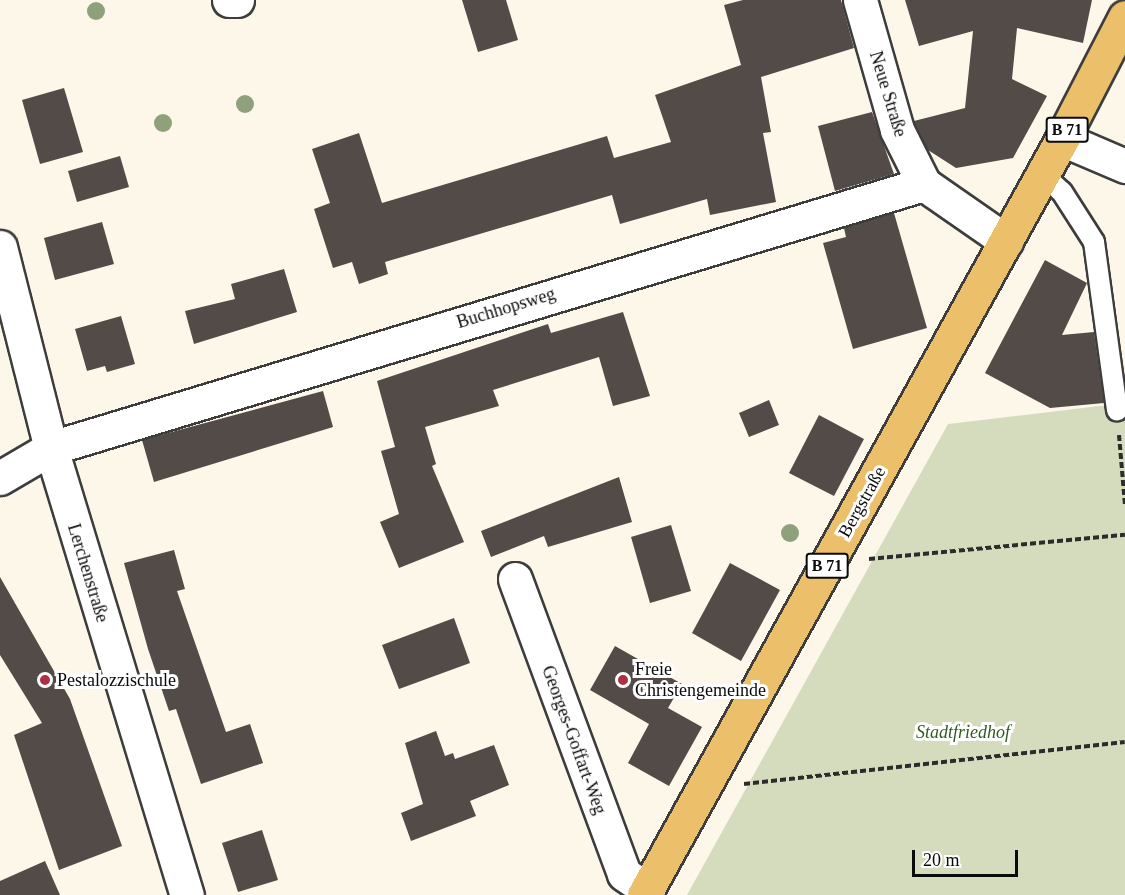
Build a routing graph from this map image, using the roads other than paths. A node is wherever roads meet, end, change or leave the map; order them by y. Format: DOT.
graph roads {
  1 [pos="229,0"];
  2 [pos="237,0"];
  3 [pos="860,0"];
  4 [pos="1125,17"];
  5 [pos="1062,139"];
  6 [pos="1125,166"];
  7 [pos="1043,175"];
  8 [pos="924,184"];
  9 [pos="1006,242"];
  10 [pos="0,247"];
  11 [pos="1117,410"];
  12 [pos="51,448"];
  13 [pos="0,478"];
  14 [pos="515,579"];
  15 [pos="646,892"];
  16 [pos="188,895"];
  1 -- 2 [label="street"];
  3 -- 8 [label="street, Neue Straße"];
  4 -- 5 [label="main road, Bergstraße / B 71"];
  5 -- 6 [label="street"];
  5 -- 7 [label="main road, Bergstraße / B 71"];
  7 -- 9 [label="main road, Bergstraße / B 71"];
  7 -- 11 [label="lane"];
  8 -- 9 [label="street"];
  8 -- 12 [label="street, Buchhopsweg"];
  9 -- 15 [label="main road, Bergstraße / B 71"];
  10 -- 12 [label="street, Lerchenstraße"];
  12 -- 13 [label="street, Buchhopsweg"];
  12 -- 16 [label="street, Lerchenstraße"];
  14 -- 15 [label="street, Georges-Goffart-Weg"];
}
